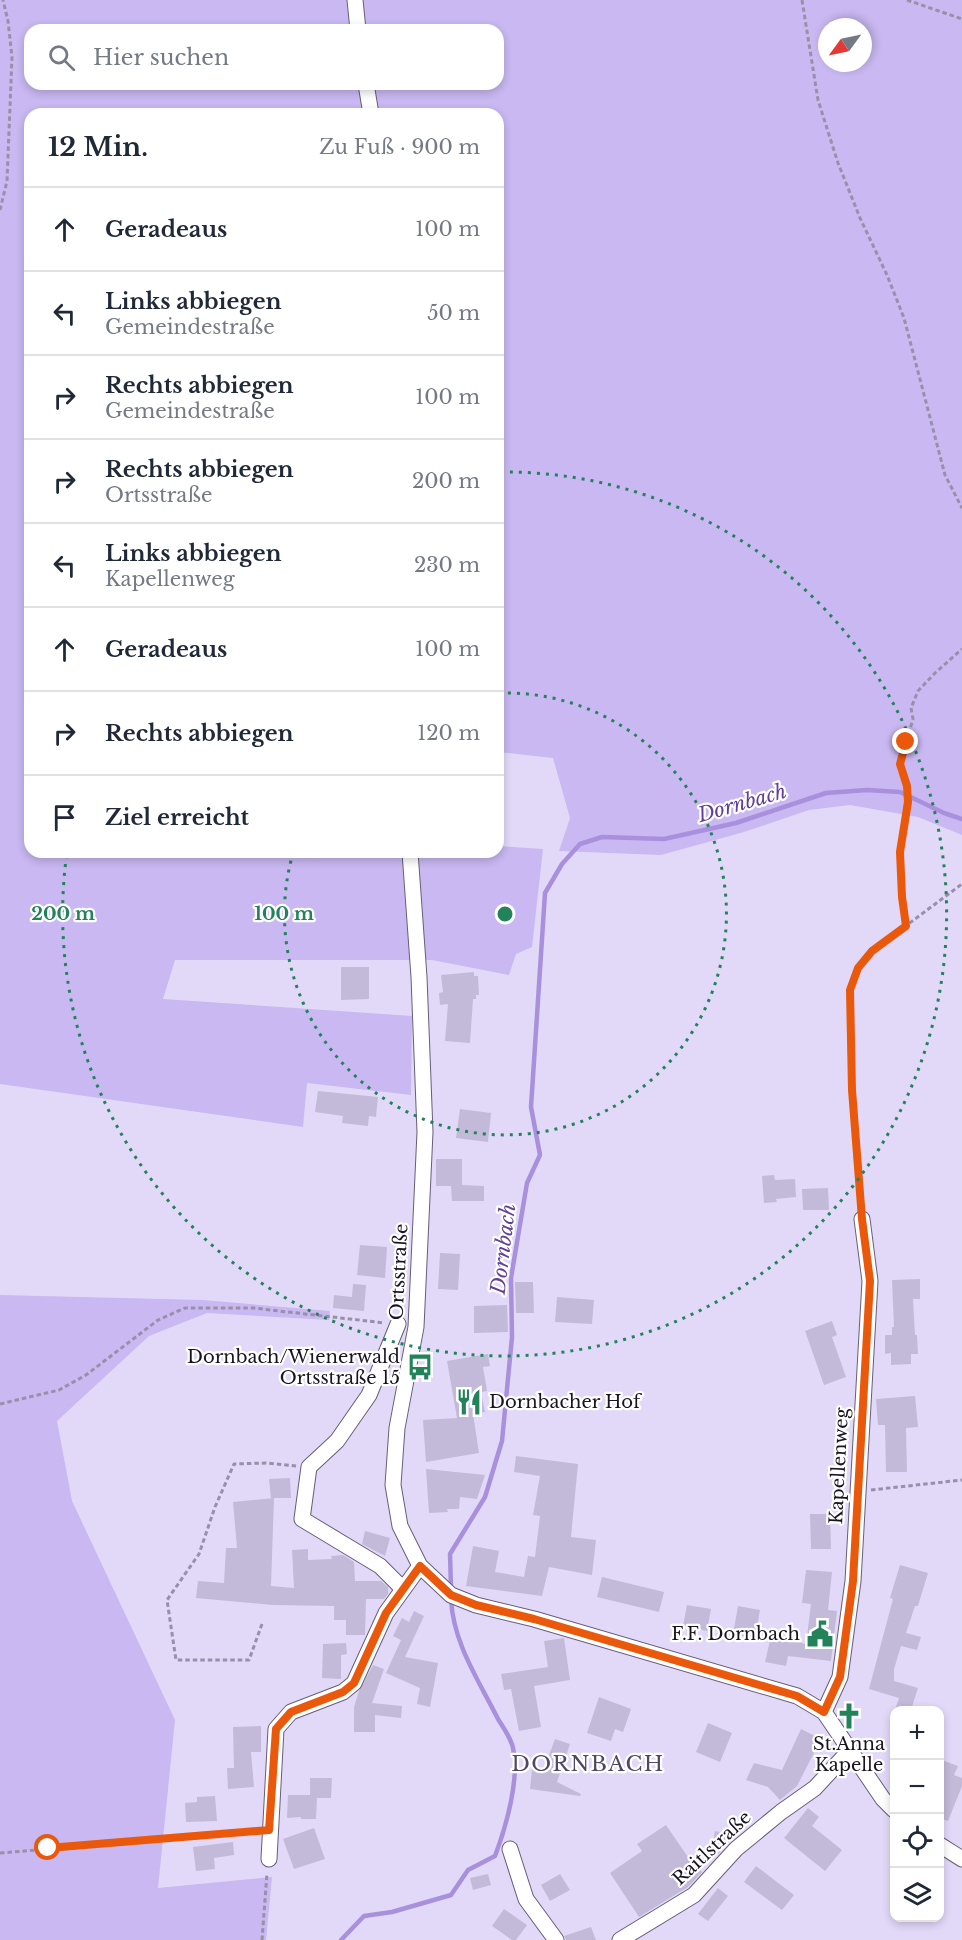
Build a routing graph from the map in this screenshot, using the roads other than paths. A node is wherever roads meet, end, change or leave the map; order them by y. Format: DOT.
graph roads {
  1 [pos="355,0"];
  2 [pos="357,24"];
  3 [pos="367,90"];
  4 [pos="370,108"];
  5 [pos="410,858"];
  6 [pos="862,1219"];
  7 [pos="398,1324"];
  8 [pos="420,1566"];
  9 [pos="403,1589"];
  10 [pos="824,1712"];
  11 [pos="850,1750"];
  12 [pos="890,1806"];
  13 [pos="944,1848"];
  14 [pos="510,1849"];
  15 [pos="268,1859"];
  16 [pos="962,1859"];
  17 [pos="556,1940"];
  18 [pos="620,1940"];
  1 -- 2 [label="street"];
  3 -- 4 [label="street"];
  5 -- 8 [label="street, Ortsstraße"];
  6 -- 10 [label="street, Kapellenweg"];
  7 -- 9 [label="street"];
  8 -- 9 [label="street"];
  8 -- 10 [label="street, Ortsstraße"];
  9 -- 15 [label="street"];
  10 -- 11 [label="street, Ortsstraße"];
  11 -- 12 [label="street, Ortsstraße"];
  11 -- 18 [label="street, Raitlstraße"];
  13 -- 16 [label="street"];
  14 -- 17 [label="street"];
}
